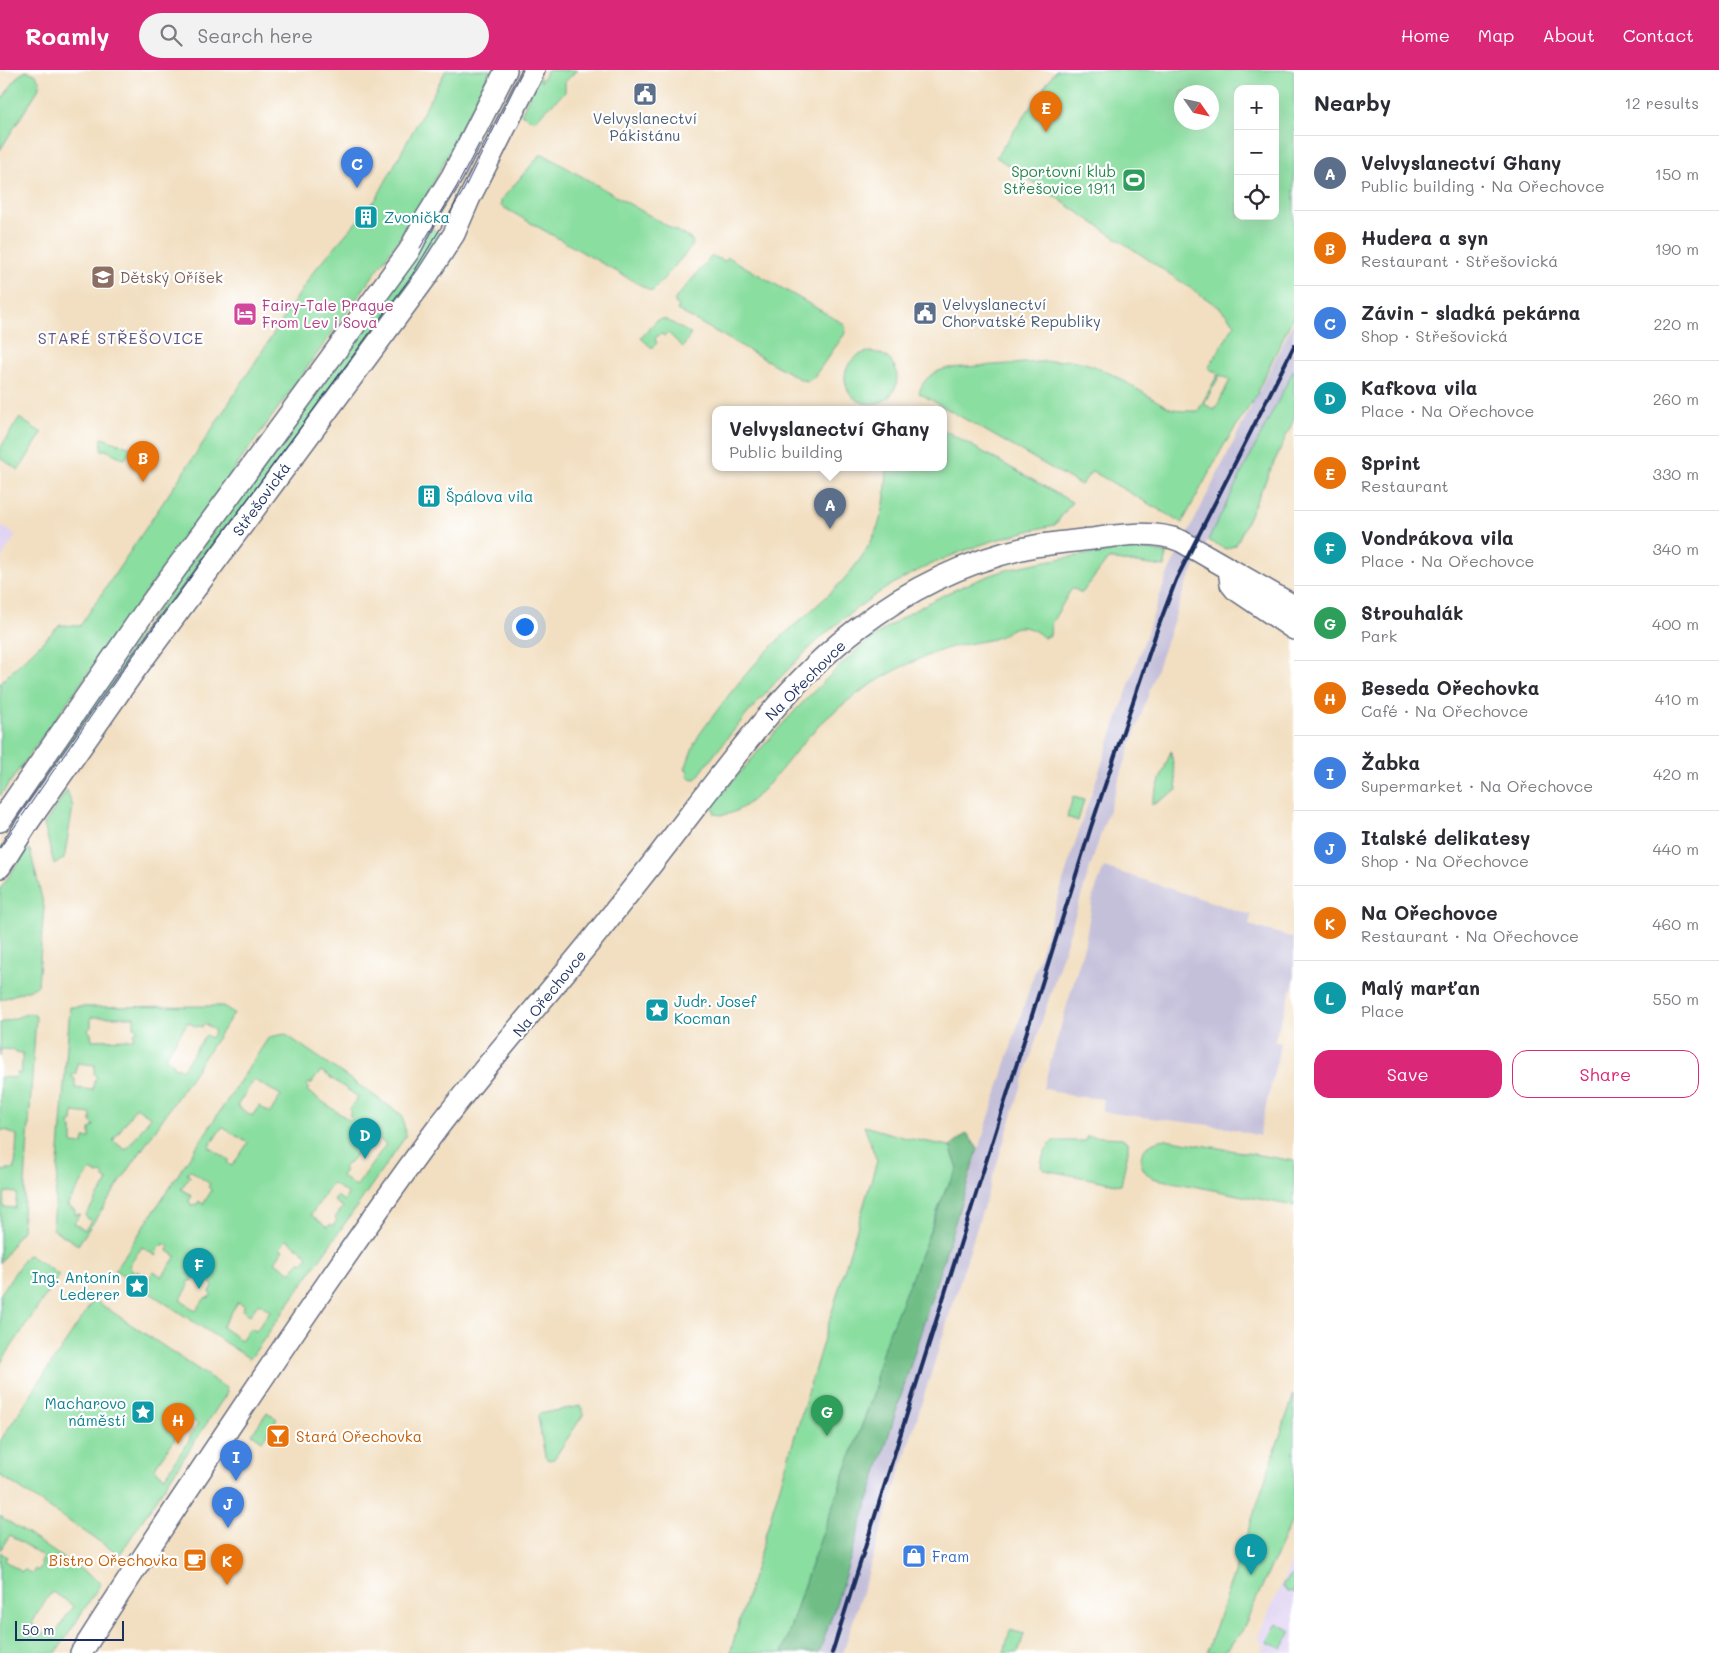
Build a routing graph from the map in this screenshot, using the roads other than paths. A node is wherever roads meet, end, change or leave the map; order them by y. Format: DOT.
graph roads {
  1 [pos="506,70"];
  2 [pos="534,70"];
  3 [pos="1229,569"];
  4 [pos="1294,606"];
  5 [pos="1294,629"];
  6 [pos="0,821"];
  7 [pos="0,868"];
  8 [pos="81,1653"];
  1 -- 6 [label="street, Střešovická"];
  2 -- 7 [label="street, Střešovická"];
  3 -- 4 [label="street"];
  3 -- 5 [label="street"];
  3 -- 8 [label="street, Na Ořechovce"];
}
